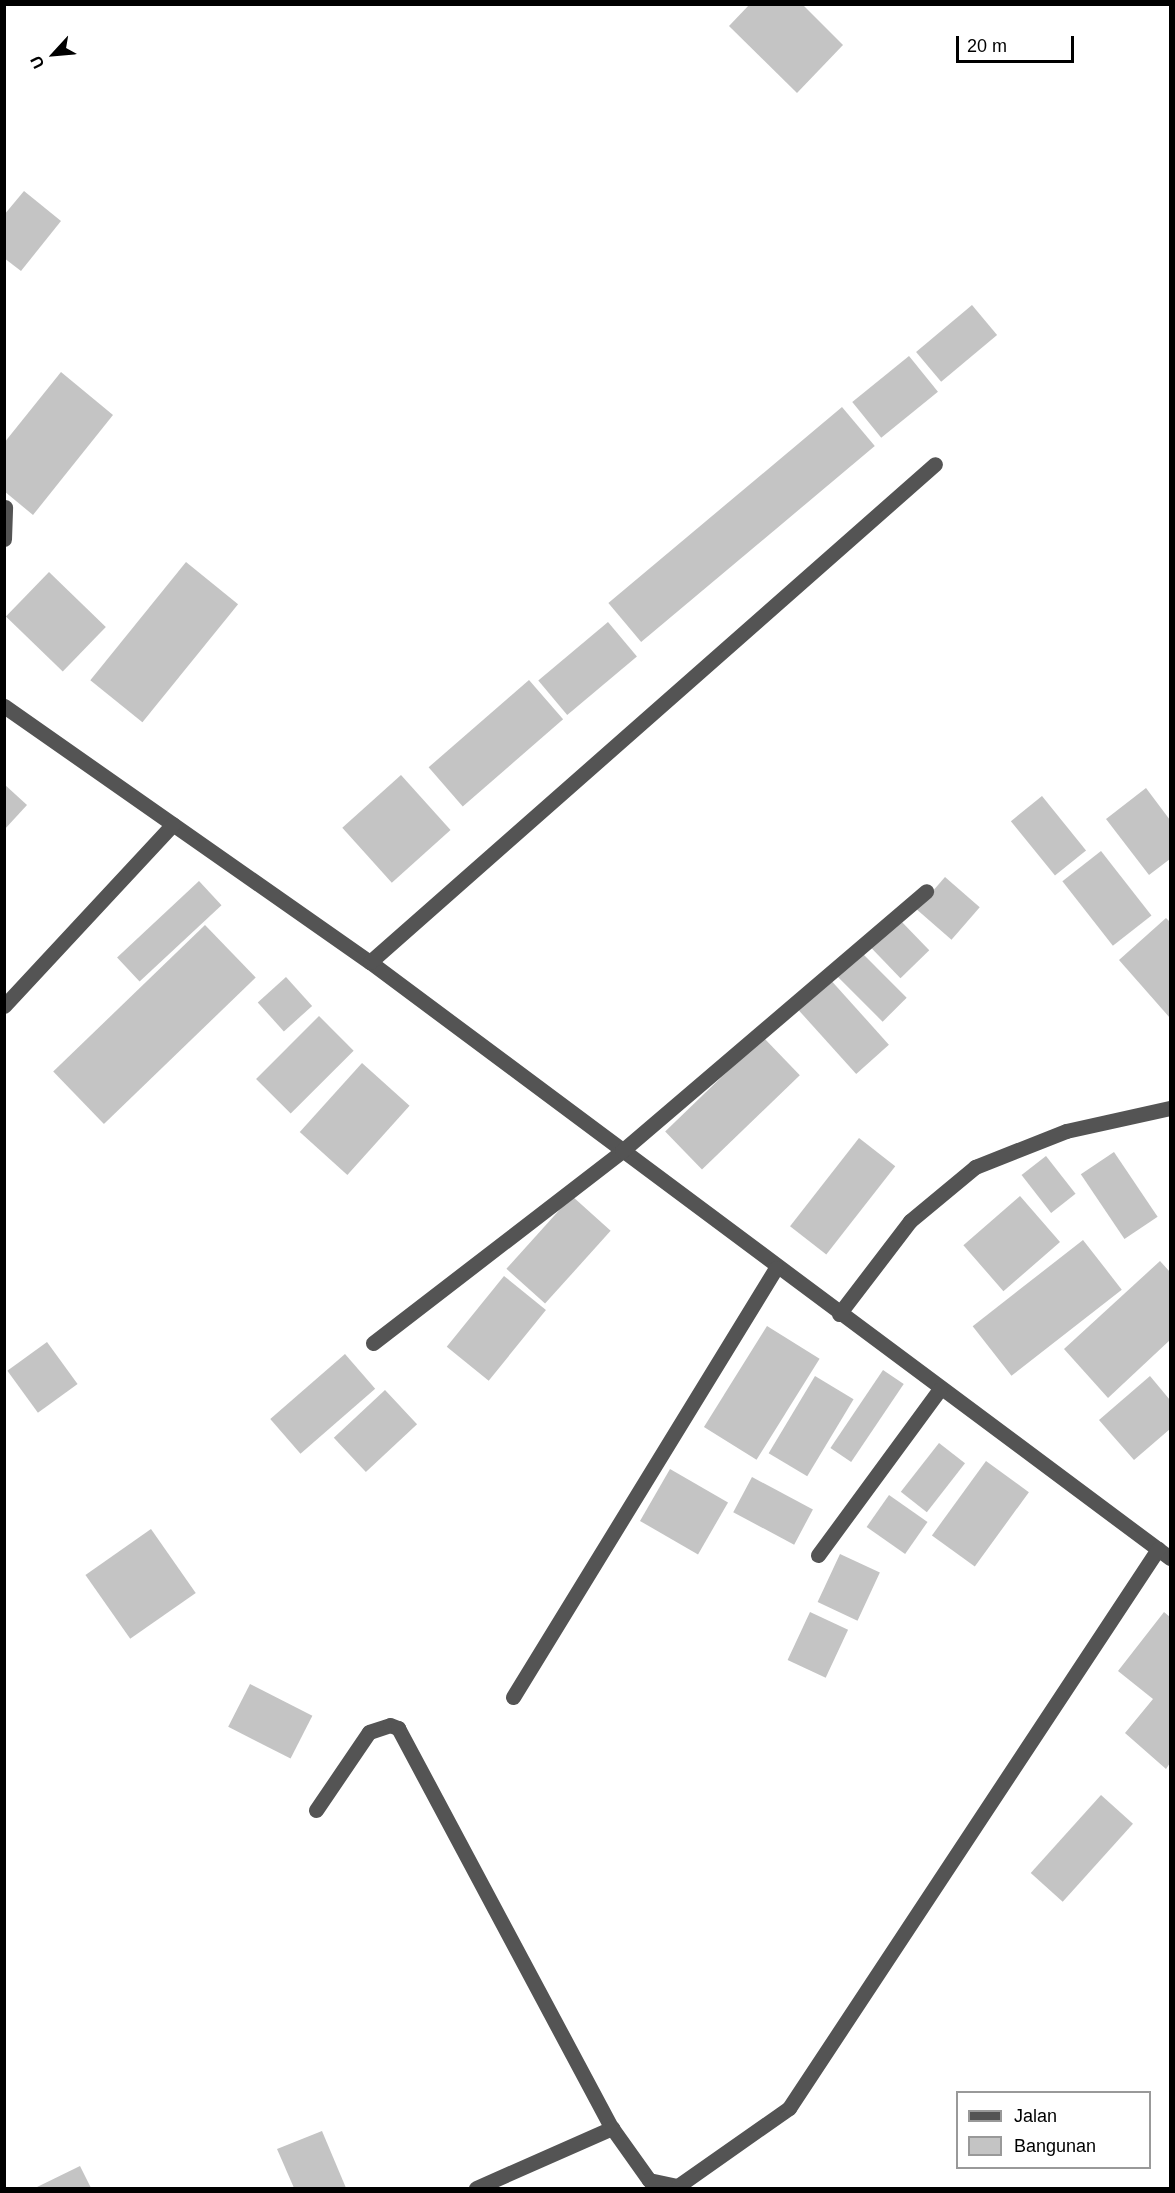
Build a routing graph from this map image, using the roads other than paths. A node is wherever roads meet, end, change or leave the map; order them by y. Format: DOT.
graph roads {
  1 [pos="935,464"];
  2 [pos="5,507"];
  3 [pos="4,539"];
  4 [pos="4,706"];
  5 [pos="173,824"];
  6 [pos="926,891"];
  7 [pos="370,962"];
  8 [pos="4,1006"];
  9 [pos="1170,1108"];
  10 [pos="622,1151"];
  11 [pos="776,1268"];
  12 [pos="839,1314"];
  13 [pos="374,1343"];
  14 [pos="939,1390"];
  15 [pos="1164,1553"];
  16 [pos="818,1555"];
  17 [pos="513,1697"];
  18 [pos="316,1810"];
  19 [pos="612,2128"];
  20 [pos="662,2187"];
  21 [pos="476,2188"];
  1 -- 7 [label="street"];
  2 -- 3 [label="street"];
  4 -- 5 [label="street"];
  5 -- 7 [label="street"];
  5 -- 8 [label="street"];
  6 -- 10 [label="street"];
  7 -- 10 [label="street"];
  9 -- 12 [label="street"];
  10 -- 11 [label="street"];
  10 -- 13 [label="street"];
  11 -- 12 [label="street"];
  11 -- 17 [label="street"];
  12 -- 14 [label="street"];
  14 -- 15 [label="street"];
  14 -- 16 [label="street"];
  15 -- 20 [label="street"];
  18 -- 19 [label="street"];
  19 -- 20 [label="street"];
  19 -- 21 [label="street"];
}
